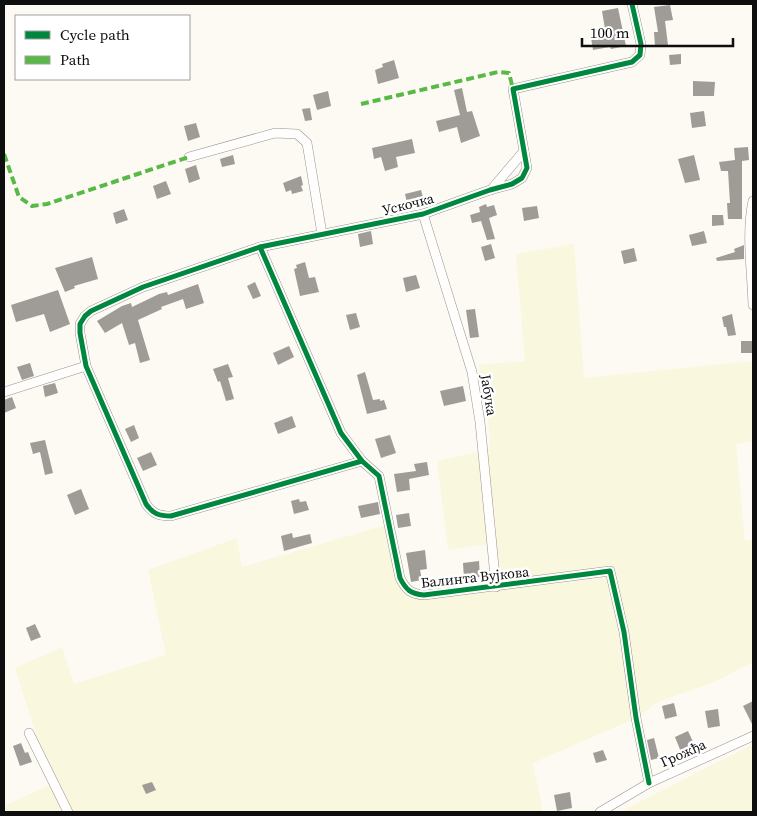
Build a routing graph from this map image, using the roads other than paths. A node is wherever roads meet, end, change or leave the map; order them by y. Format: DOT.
graph roads {
  1 [pos="632,4"];
  2 [pos="524,151"];
  3 [pos="189,157"];
  4 [pos="490,190"];
  5 [pos="753,201"];
  6 [pos="422,214"];
  7 [pos="322,234"];
  8 [pos="260,248"];
  9 [pos="753,305"];
  10 [pos="86,366"];
  11 [pos="4,392"];
  12 [pos="362,460"];
  13 [pos="496,587"];
  14 [pos="30,733"];
  15 [pos="753,736"];
  16 [pos="650,783"];
  17 [pos="68,812"];
  18 [pos="600,812"];
  1 -- 2 [label="street, Ускочка"];
  2 -- 4 [label="street"];
  2 -- 4 [label="street, Ускочка"];
  3 -- 7 [label="street"];
  4 -- 6 [label="street, Ускочка"];
  5 -- 9 [label="street"];
  6 -- 7 [label="street, Ускочка"];
  6 -- 13 [label="street, Јабука"];
  7 -- 8 [label="street, Ускочка"];
  8 -- 10 [label="street, Ускочка"];
  8 -- 12 [label="street"];
  10 -- 11 [label="street"];
  10 -- 12 [label="street"];
  12 -- 13 [label="street, Балинта Вујкова"];
  13 -- 16 [label="street, Балинта Вујкова"];
  14 -- 17 [label="street"];
  15 -- 16 [label="street, Грожђа"];
  16 -- 18 [label="street, Грожђа"];
}
